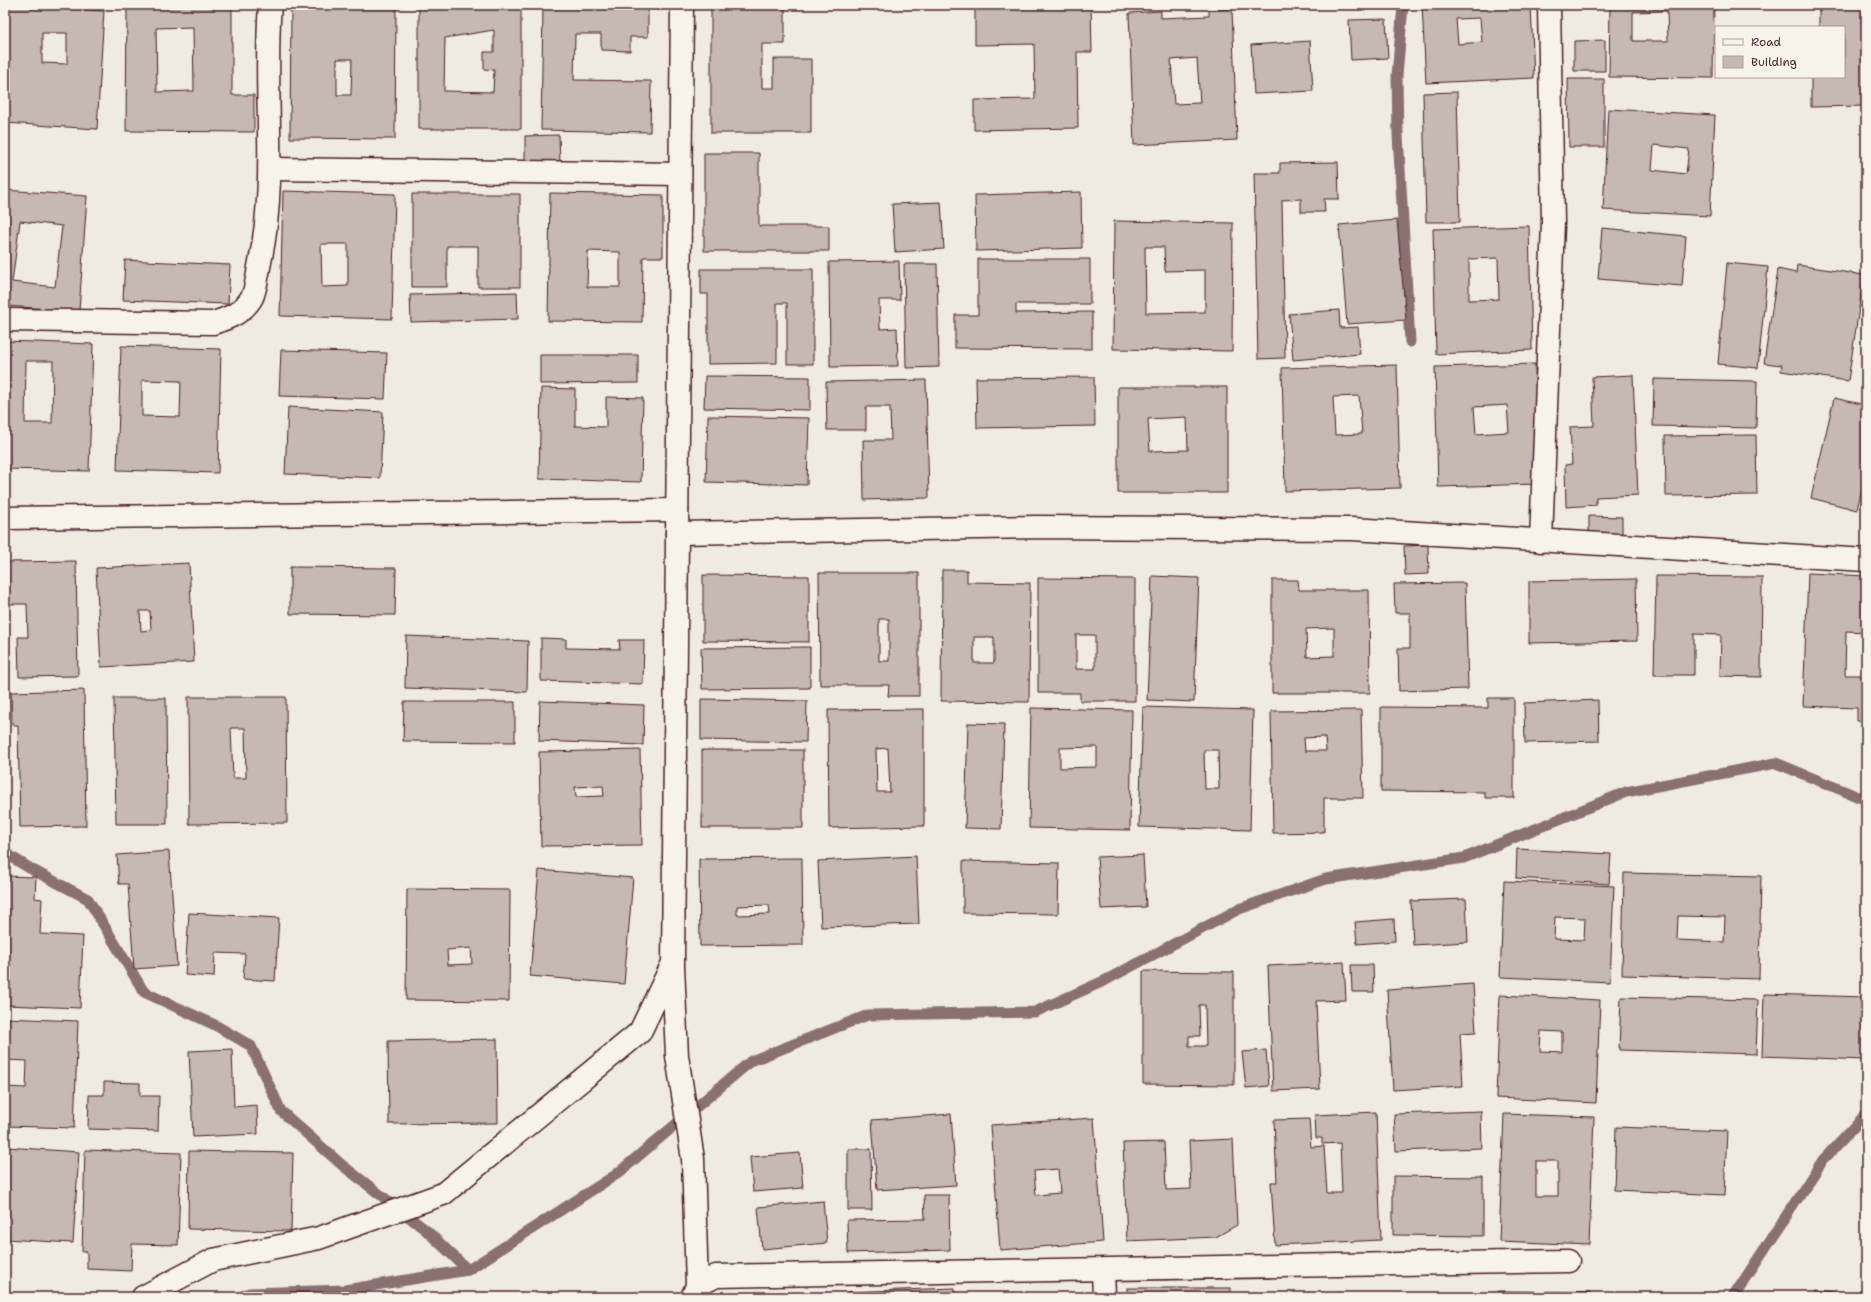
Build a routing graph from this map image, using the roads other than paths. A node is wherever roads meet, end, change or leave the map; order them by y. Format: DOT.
graph roads {
  1 [pos="270,5"];
  2 [pos="682,5"];
  3 [pos="1549,5"];
  4 [pos="270,169"];
  5 [pos="680,174"];
  6 [pos="5,320"];
  7 [pos="677,510"];
  8 [pos="5,518"];
  9 [pos="677,533"];
  10 [pos="1541,541"];
  11 [pos="1866,560"];
  12 [pos="673,963"];
  13 [pos="1568,1261"];
  14 [pos="1104,1270"];
  15 [pos="694,1291"];
  16 [pos="143,1297"];
  17 [pos="1104,1297"];
  1 -- 4 [label="street"];
  2 -- 5 [label="street"];
  3 -- 10 [label="street"];
  4 -- 5 [label="street"];
  4 -- 6 [label="street"];
  5 -- 7 [label="street"];
  7 -- 8 [label="street"];
  7 -- 9 [label="street"];
  9 -- 10 [label="street"];
  9 -- 12 [label="street"];
  10 -- 11 [label="street"];
  12 -- 15 [label="street"];
  12 -- 16 [label="street"];
  13 -- 14 [label="street"];
  14 -- 15 [label="street"];
  14 -- 17 [label="street"];
}
